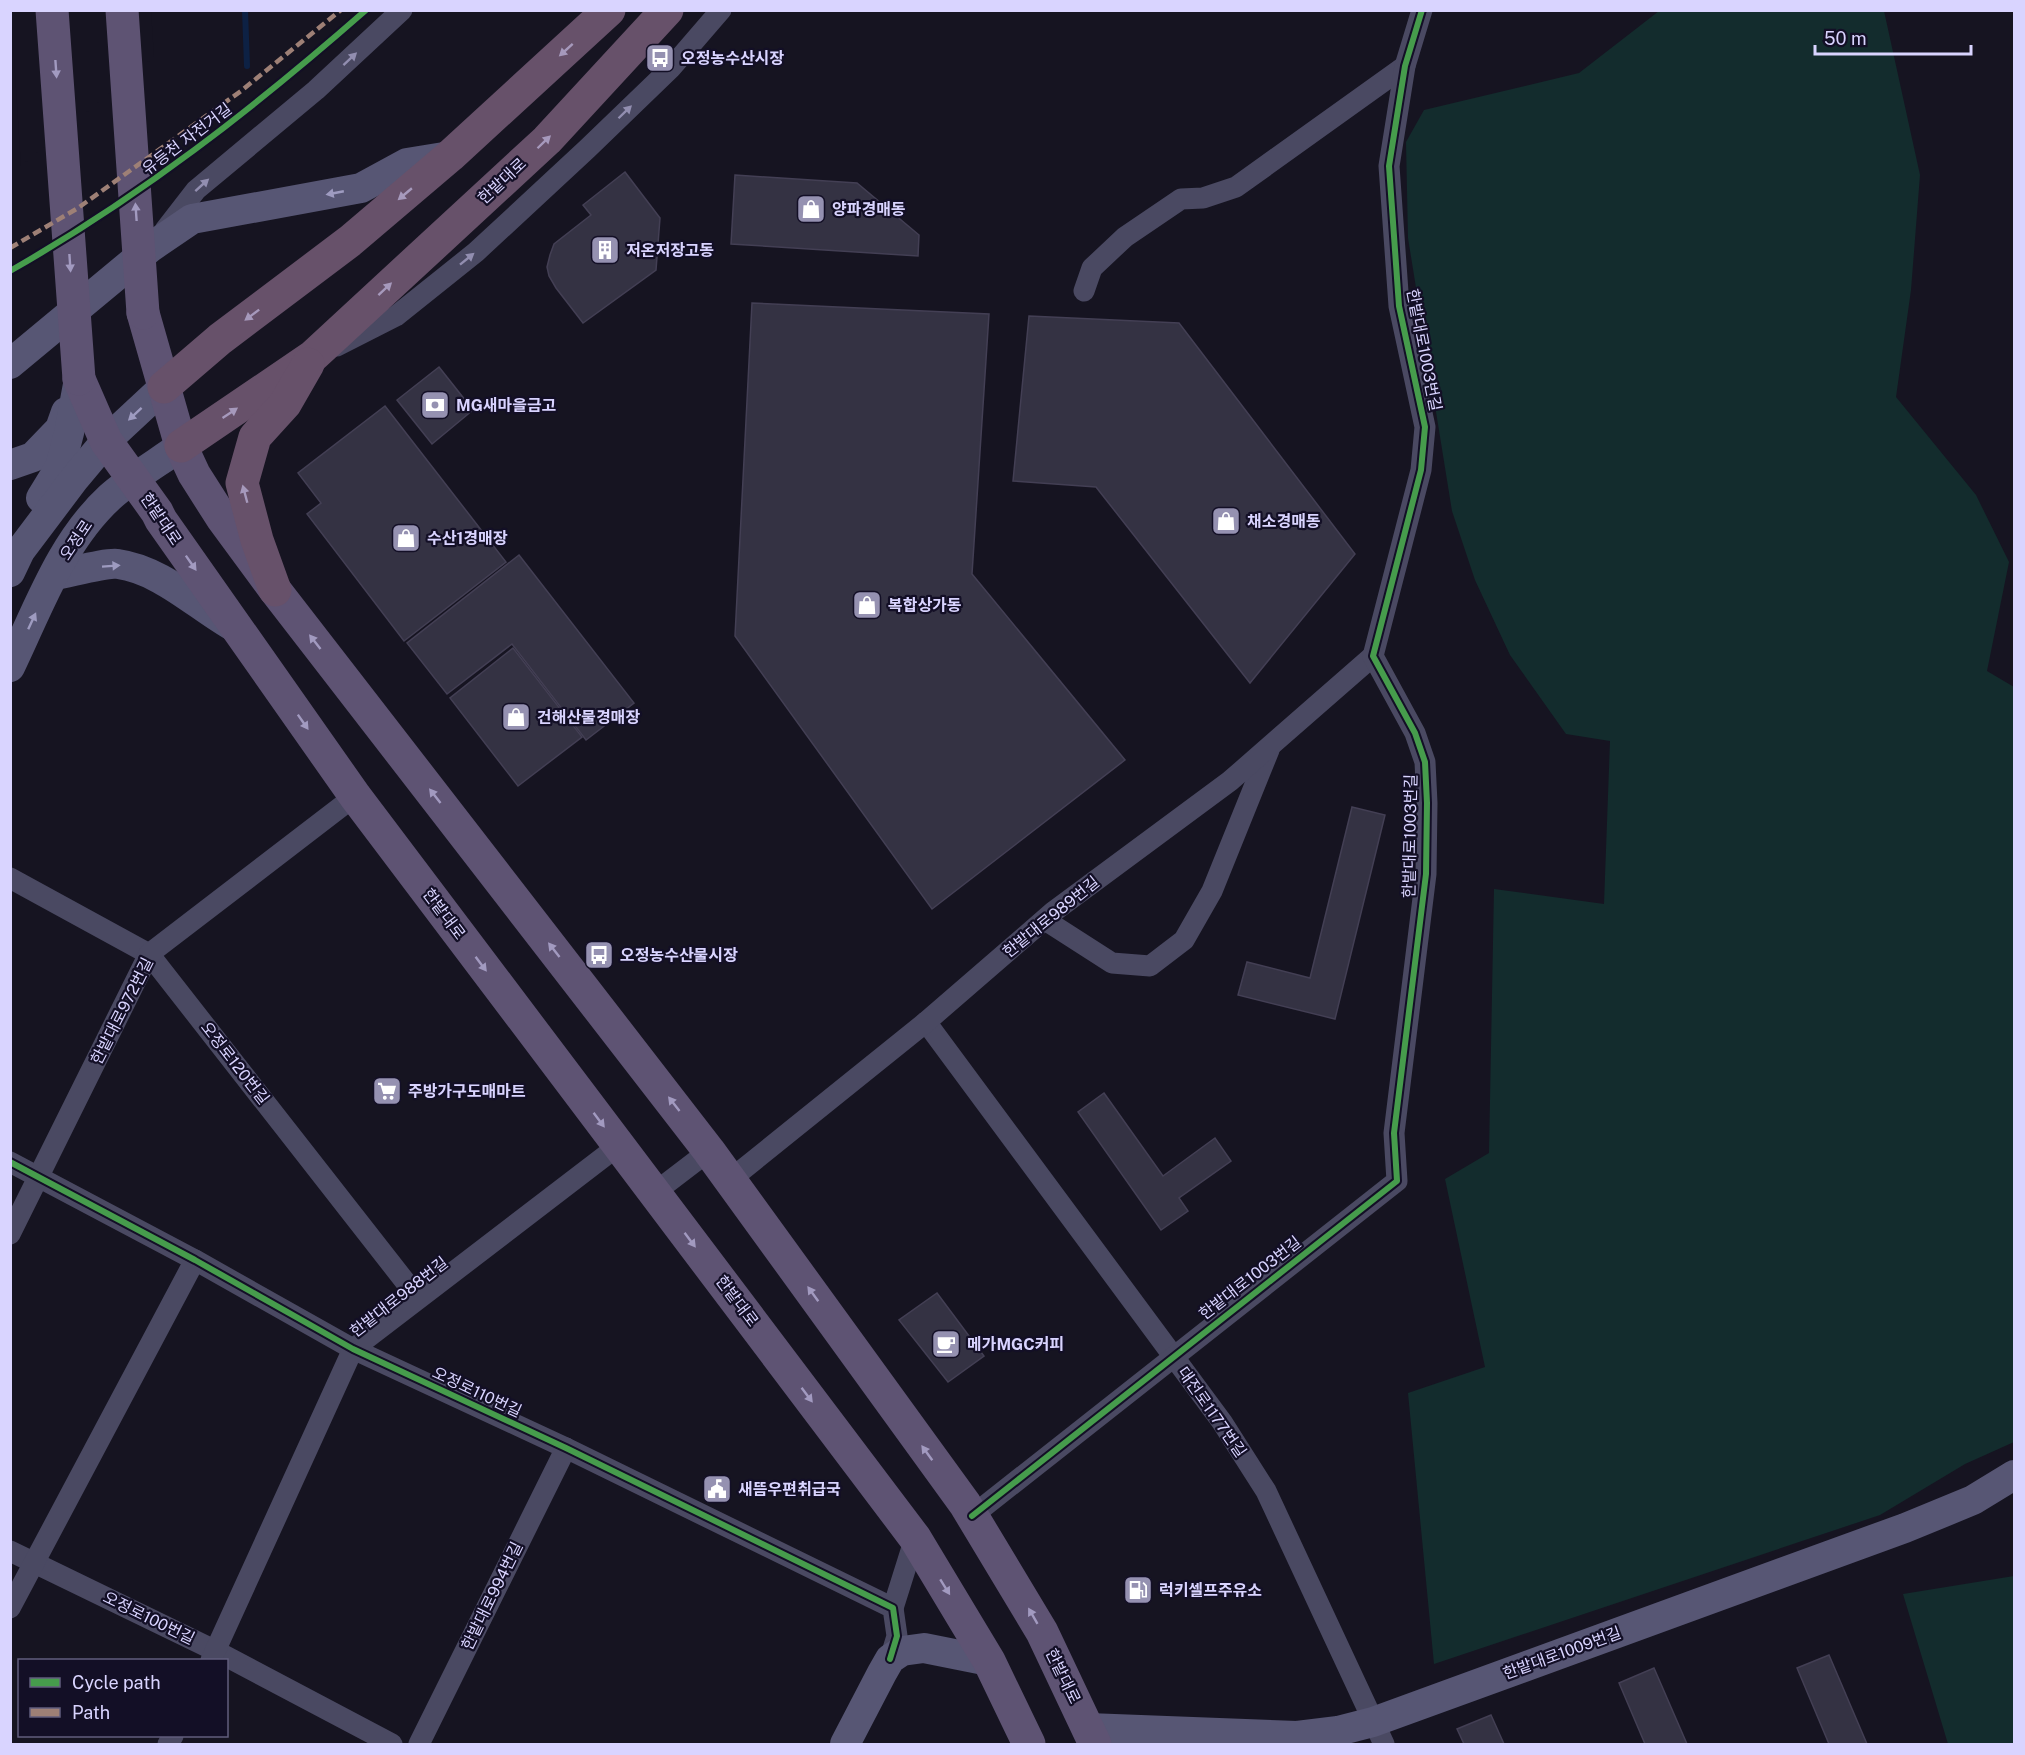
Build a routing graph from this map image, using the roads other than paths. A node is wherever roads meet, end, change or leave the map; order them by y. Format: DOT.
graph roads {
  1 [pos="52,10"];
  2 [pos="122,10"];
  3 [pos="402,10"];
  4 [pos="609,10"];
  5 [pos="667,10"];
  6 [pos="721,10"];
  7 [pos="1422,10"];
  8 [pos="1406,66"];
  9 [pos="450,156"];
  10 [pos="151,247"];
  11 [pos="1084,291"];
  12 [pos="312,357"];
  13 [pos="10,364"];
  14 [pos="79,379"];
  15 [pos="164,387"];
  16 [pos="106,441"];
  17 [pos="181,446"];
  18 [pos="10,465"];
  19 [pos="134,480"];
  20 [pos="15,561"];
  21 [pos="54,575"];
  22 [pos="275,590"];
  23 [pos="237,628"];
  24 [pos="1373,656"];
  25 [pos="10,667"];
  26 [pos="1270,747"];
  27 [pos="355,796"];
  28 [pos="10,878"];
  29 [pos="1045,920"];
  30 [pos="149,954"];
  31 [pos="926,1022"];
  32 [pos="618,1146"];
  33 [pos="709,1151"];
  34 [pos="10,1162"];
  35 [pos="40,1178"];
  36 [pos="730,1179"];
  37 [pos="654,1193"];
  38 [pos="10,1234"];
  39 [pos="195,1260"];
  40 [pos="418,1298"];
  41 [pos="353,1349"];
  42 [pos="1173,1356"];
  43 [pos="566,1448"];
  44 [pos="2014,1475"];
  45 [pos="972,1516"];
  46 [pos="915,1538"];
  47 [pos="10,1551"];
  48 [pos="33,1562"];
  49 [pos="10,1608"];
  50 [pos="893,1608"];
  51 [pos="214,1656"];
  52 [pos="890,1659"];
  53 [pos="988,1661"];
  54 [pos="228,1663"];
  55 [pos="1379,1733"];
  56 [pos="1091,1736"];
  57 [pos="392,1744"];
  58 [pos="419,1744"];
  59 [pos="845,1744"];
  60 [pos="1029,1744"];
  1 -- 14 [label="main road, 한밭대로, one-way, bridge"];
  15 -- 2 [label="main road, 한밭대로, one-way, bridge"];
  10 -- 3 [label="street, one-way"];
  4 -- 9 [label="highway, one-way"];
  12 -- 5 [label="highway, 한밭대로, one-way"];
  12 -- 6 [label="street, one-way"];
  7 -- 8 [label="street, 한밭대로1003번길"];
  8 -- 11 [label="street"];
  8 -- 24 [label="street, 한밭대로1003번길"];
  9 -- 10 [label="street, one-way"];
  9 -- 15 [label="highway, one-way"];
  10 -- 13 [label="street"];
  17 -- 12 [label="highway, 한밭대로, one-way"];
  22 -- 12 [label="highway, one-way"];
  14 -- 16 [label="main road, 한밭대로"];
  14 -- 18 [label="street"];
  14 -- 20 [label="street"];
  15 -- 16 [label="street, one-way"];
  15 -- 17 [label="main road, 한밭대로"];
  16 -- 19 [label="main road, 한밭대로"];
  16 -- 20 [label="street"];
  17 -- 19 [label="street, 오정로"];
  17 -- 22 [label="main road, 한밭대로"];
  19 -- 21 [label="street, 오정로"];
  19 -- 23 [label="main road, 한밭대로, one-way"];
  21 -- 23 [label="street, one-way"];
  25 -- 21 [label="street, 오정로, one-way"];
  33 -- 22 [label="main road, 한밭대로, one-way"];
  23 -- 27 [label="main road, 한밭대로, one-way"];
  24 -- 26 [label="street, 한밭대로989번길"];
  24 -- 42 [label="street, 한밭대로1003번길"];
  26 -- 29 [label="street, 한밭대로989번길"];
  26 -- 29 [label="street"];
  27 -- 30 [label="street, 한밭대로972번길"];
  27 -- 32 [label="main road, 한밭대로, one-way"];
  28 -- 30 [label="street, 오정로120번길"];
  29 -- 31 [label="street, 한밭대로989번길"];
  30 -- 35 [label="street, 한밭대로972번길"];
  30 -- 40 [label="street, 오정로120번길"];
  31 -- 36 [label="street, 한밭대로989번길"];
  31 -- 42 [label="street, 대전로1177번길"];
  32 -- 37 [label="main road, 한밭대로"];
  32 -- 40 [label="street, 한밭대로988번길"];
  33 -- 36 [label="main road, 한밭대로"];
  33 -- 37 [label="street"];
  34 -- 35 [label="street, 오정로110번길"];
  35 -- 38 [label="street, 한밭대로972번길"];
  35 -- 39 [label="street, 오정로110번길"];
  45 -- 36 [label="main road, 한밭대로, one-way"];
  37 -- 46 [label="main road, 한밭대로, one-way"];
  39 -- 41 [label="street, 오정로110번길"];
  39 -- 48 [label="street"];
  40 -- 41 [label="street, 한밭대로988번길"];
  41 -- 43 [label="street, 오정로110번길"];
  41 -- 51 [label="street, 한밭대로988번길"];
  42 -- 45 [label="street, 한밭대로1003번길"];
  42 -- 55 [label="street, 대전로1177번길"];
  43 -- 50 [label="street, 오정로110번길"];
  43 -- 58 [label="street, 한밭대로994번길"];
  44 -- 55 [label="street, 한밭대로1009번길"];
  56 -- 45 [label="main road, 한밭대로, one-way"];
  46 -- 50 [label="street"];
  46 -- 53 [label="main road, 한밭대로, one-way"];
  47 -- 48 [label="street, 오정로100번길"];
  48 -- 49 [label="street"];
  48 -- 51 [label="street, 오정로100번길"];
  50 -- 52 [label="street"];
  52 -- 53 [label="street"];
  52 -- 59 [label="street"];
  53 -- 60 [label="main road, 한밭대로"];
  54 -- 57 [label="street, 오정로100번길"];
  55 -- 56 [label="street, 한밭대로1009번길"];
}
